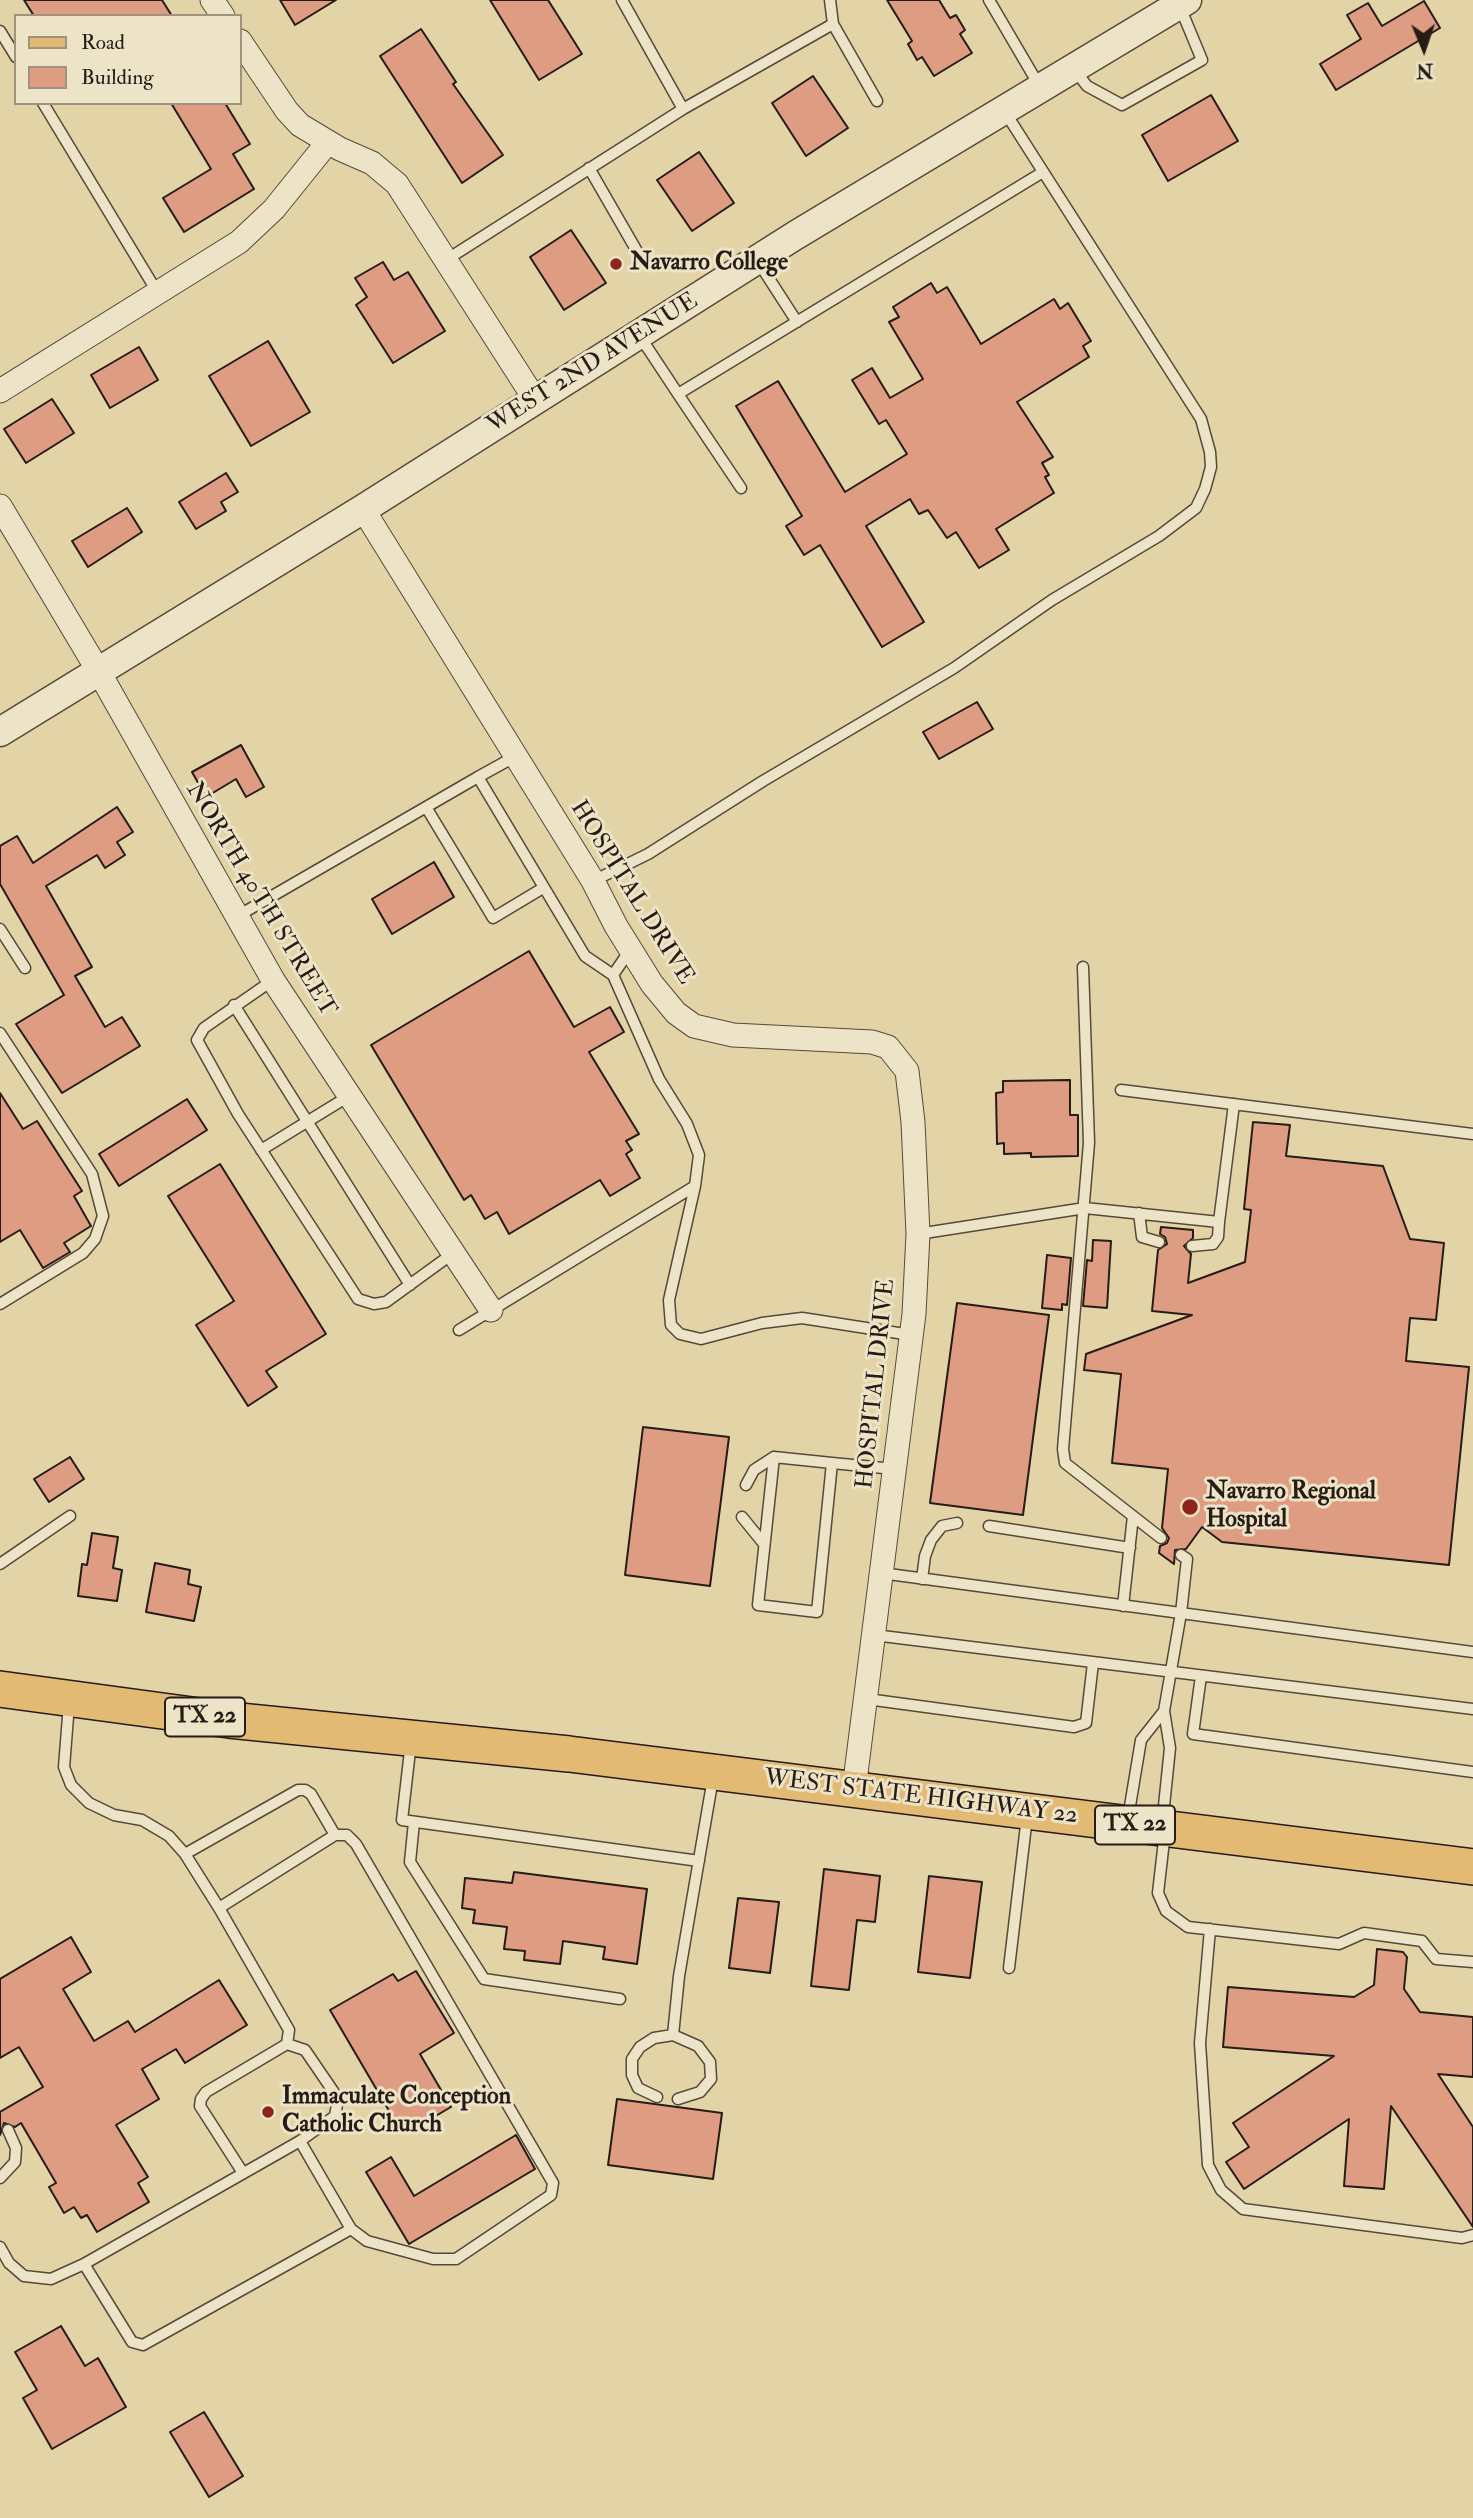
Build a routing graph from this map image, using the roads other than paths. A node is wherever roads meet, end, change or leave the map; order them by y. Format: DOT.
graph roads {
  1 [pos="622,0"];
  2 [pos="830,0"];
  3 [pos="989,0"];
  4 [pos="1183,2"];
  5 [pos="833,24"];
  6 [pos="0,31"];
  7 [pos="242,44"];
  8 [pos="14,54"];
  9 [pos="1074,69"];
  10 [pos="1041,90"];
  11 [pos="877,101"];
  12 [pos="44,105"];
  13 [pos="683,109"];
  14 [pos="1005,112"];
  15 [pos="328,142"];
  16 [pos="589,168"];
  17 [pos="1043,172"];
  18 [pos="638,253"];
  19 [pos="446,260"];
  20 [pos="757,260"];
  21 [pos="159,295"];
  22 [pos="797,322"];
  23 [pos="639,335"];
  24 [pos="0,391"];
  25 [pos="678,394"];
  26 [pos="536,401"];
  27 [pos="741,488"];
  28 [pos="0,506"];
  29 [pos="363,509"];
  30 [pos="99,672"];
  31 [pos="0,732"];
  32 [pos="516,757"];
  33 [pos="478,777"];
  34 [pos="426,807"];
  35 [pos="593,881"];
  36 [pos="542,888"];
  37 [pos="236,917"];
  38 [pos="0,929"];
  39 [pos="631,949"];
  40 [pos="1083,967"];
  41 [pos="24,968"];
  42 [pos="613,975"];
  43 [pos="273,980"];
  44 [pos="234,1005"];
  45 [pos="0,1033"];
  46 [pos="1121,1090"];
  47 [pos="349,1096"];
  48 [pos="1234,1104"];
  49 [pos="306,1120"];
  50 [pos="1473,1134"];
  51 [pos="261,1150"];
  52 [pos="695,1186"];
  53 [pos="1085,1208"];
  54 [pos="1139,1213"];
  55 [pos="1219,1222"];
  56 [pos="918,1234"];
  57 [pos="1159,1242"];
  58 [pos="1192,1246"];
  59 [pos="452,1254"];
  60 [pos="410,1284"];
  61 [pos="0,1304"];
  62 [pos="491,1310"];
  63 [pos="459,1330"];
  64 [pos="911,1335"];
  65 [pos="774,1457"];
  66 [pos="832,1463"];
  67 [pos="894,1469"];
  68 [pos="746,1485"];
  69 [pos="70,1516"];
  70 [pos="1133,1516"];
  71 [pos="743,1517"];
  72 [pos="957,1523"];
  73 [pos="989,1526"];
  74 [pos="1161,1538"];
  75 [pos="764,1544"];
  76 [pos="1129,1548"];
  77 [pos="1181,1555"];
  78 [pos="0,1564"];
  79 [pos="881,1573"];
  80 [pos="922,1579"];
  81 [pos="1123,1606"];
  82 [pos="1181,1613"];
  83 [pos="873,1635"];
  84 [pos="1473,1652"];
  85 [pos="1093,1663"];
  86 [pos="1170,1673"];
  87 [pos="1201,1676"];
  88 [pos="0,1689"];
  89 [pos="70,1699"];
  90 [pos="867,1699"];
  91 [pos="1473,1709"];
  92 [pos="1164,1710"];
  93 [pos="411,1737"];
  94 [pos="714,1772"];
  95 [pos="1473,1772"];
  96 [pos="854,1789"];
  97 [pos="1028,1811"];
  98 [pos="414,1822"];
  99 [pos="1127,1824"];
  100 [pos="1163,1828"];
  101 [pos="335,1835"];
  102 [pos="185,1854"];
  103 [pos="699,1861"];
  104 [pos="1473,1867"];
  105 [pos="219,1908"];
  106 [pos="1209,1929"];
  107 [pos="1473,1962"];
  108 [pos="1009,1969"];
  109 [pos="620,1999"];
  110 [pos="673,2035"];
  111 [pos="287,2044"];
  112 [pos="657,2097"];
  113 [pos="678,2099"];
  114 [pos="8,2130"];
  115 [pos="300,2141"];
  116 [pos="243,2173"];
  117 [pos="0,2179"];
  118 [pos="351,2229"];
  119 [pos="1473,2235"];
  120 [pos="0,2247"];
  121 [pos="84,2264"];
  1 -- 13 [label="lane"];
  2 -- 5 [label="lane"];
  3 -- 10 [label="lane"];
  4 -- 9 [label="street, WEST 2ND AVENUE"];
  4 -- 9 [label="lane"];
  5 -- 11 [label="lane"];
  5 -- 13 [label="lane"];
  6 -- 8 [label="lane"];
  7 -- 15 [label="street"];
  9 -- 10 [label="street, WEST 2ND AVENUE"];
  10 -- 14 [label="street, WEST 2ND AVENUE"];
  12 -- 21 [label="lane"];
  13 -- 16 [label="lane"];
  14 -- 17 [label="lane"];
  14 -- 20 [label="street, WEST 2ND AVENUE"];
  15 -- 19 [label="street"];
  15 -- 21 [label="street"];
  16 -- 18 [label="lane"];
  16 -- 19 [label="lane"];
  17 -- 22 [label="lane"];
  17 -- 35 [label="lane"];
  19 -- 26 [label="street"];
  20 -- 22 [label="lane"];
  20 -- 23 [label="street, WEST 2ND AVENUE"];
  21 -- 24 [label="street"];
  22 -- 25 [label="lane"];
  23 -- 25 [label="lane"];
  23 -- 26 [label="street, WEST 2ND AVENUE"];
  25 -- 27 [label="lane"];
  26 -- 29 [label="street, WEST 2ND AVENUE"];
  28 -- 30 [label="street, NORTH 40TH STREET"];
  29 -- 30 [label="street, WEST 2ND AVENUE"];
  29 -- 32 [label="street, HOSPITAL DRIVE"];
  30 -- 31 [label="street, WEST 2ND AVENUE"];
  30 -- 37 [label="street, NORTH 40TH STREET"];
  32 -- 33 [label="lane"];
  32 -- 35 [label="street, HOSPITAL DRIVE"];
  33 -- 34 [label="lane"];
  33 -- 36 [label="lane"];
  34 -- 36 [label="lane"];
  34 -- 37 [label="lane"];
  35 -- 39 [label="street, HOSPITAL DRIVE"];
  36 -- 42 [label="lane"];
  37 -- 43 [label="street, NORTH 40TH STREET"];
  38 -- 41 [label="lane"];
  39 -- 42 [label="lane"];
  39 -- 56 [label="street, HOSPITAL DRIVE"];
  40 -- 53 [label="lane"];
  42 -- 52 [label="lane"];
  43 -- 44 [label="lane"];
  43 -- 47 [label="street, NORTH 40TH STREET"];
  44 -- 49 [label="lane"];
  44 -- 51 [label="lane"];
  45 -- 61 [label="lane"];
  46 -- 48 [label="lane"];
  47 -- 49 [label="lane"];
  47 -- 59 [label="street, NORTH 40TH STREET"];
  48 -- 50 [label="lane"];
  48 -- 55 [label="lane"];
  49 -- 51 [label="lane"];
  49 -- 60 [label="lane"];
  51 -- 60 [label="lane"];
  52 -- 62 [label="lane"];
  52 -- 64 [label="lane"];
  53 -- 54 [label="lane"];
  53 -- 56 [label="lane"];
  53 -- 70 [label="lane"];
  54 -- 55 [label="lane"];
  54 -- 57 [label="lane"];
  55 -- 58 [label="lane"];
  56 -- 64 [label="street, HOSPITAL DRIVE"];
  59 -- 60 [label="lane"];
  59 -- 62 [label="street, NORTH 40TH STREET"];
  62 -- 63 [label="lane"];
  64 -- 67 [label="street, HOSPITAL DRIVE"];
  65 -- 66 [label="lane"];
  65 -- 68 [label="lane"];
  65 -- 75 [label="lane"];
  66 -- 67 [label="lane"];
  66 -- 75 [label="lane"];
  67 -- 79 [label="street, HOSPITAL DRIVE"];
  69 -- 78 [label="lane"];
  70 -- 74 [label="lane"];
  70 -- 76 [label="lane"];
  71 -- 75 [label="lane"];
  72 -- 80 [label="lane"];
  73 -- 76 [label="lane"];
  76 -- 81 [label="lane"];
  77 -- 82 [label="lane"];
  79 -- 80 [label="lane"];
  79 -- 83 [label="street, HOSPITAL DRIVE"];
  80 -- 81 [label="lane"];
  81 -- 82 [label="lane"];
  82 -- 84 [label="lane"];
  82 -- 86 [label="lane"];
  83 -- 85 [label="lane"];
  83 -- 90 [label="street, HOSPITAL DRIVE"];
  85 -- 86 [label="lane"];
  85 -- 90 [label="lane"];
  86 -- 87 [label="lane"];
  86 -- 92 [label="lane"];
  87 -- 91 [label="lane"];
  87 -- 95 [label="lane"];
  88 -- 89 [label="main road, TX 22"];
  89 -- 93 [label="main road, TX 22"];
  89 -- 102 [label="lane"];
  90 -- 96 [label="street, HOSPITAL DRIVE"];
  92 -- 99 [label="lane"];
  92 -- 100 [label="lane"];
  93 -- 94 [label="main road, WEST STATE HIGHWAY 22 / TX 22"];
  93 -- 98 [label="lane"];
  94 -- 96 [label="main road, WEST STATE HIGHWAY 22 / TX 22"];
  94 -- 103 [label="lane"];
  96 -- 97 [label="main road, WEST STATE HIGHWAY 22 / TX 22"];
  97 -- 99 [label="main road, WEST STATE HIGHWAY 22 / TX 22"];
  97 -- 108 [label="lane"];
  98 -- 103 [label="lane"];
  98 -- 109 [label="lane"];
  99 -- 100 [label="main road, WEST STATE HIGHWAY 22 / TX 22"];
  100 -- 104 [label="main road, WEST STATE HIGHWAY 22 / TX 22"];
  100 -- 106 [label="lane"];
  101 -- 102 [label="lane"];
  101 -- 105 [label="lane"];
  101 -- 118 [label="lane"];
  102 -- 105 [label="lane"];
  103 -- 110 [label="lane"];
  105 -- 111 [label="lane"];
  106 -- 107 [label="lane"];
  106 -- 119 [label="lane"];
  110 -- 112 [label="lane"];
  110 -- 113 [label="lane"];
  111 -- 115 [label="lane"];
  111 -- 116 [label="lane"];
  114 -- 117 [label="lane"];
  115 -- 116 [label="lane"];
  115 -- 118 [label="lane"];
  116 -- 121 [label="lane"];
  118 -- 121 [label="lane"];
  120 -- 121 [label="lane"];
}
